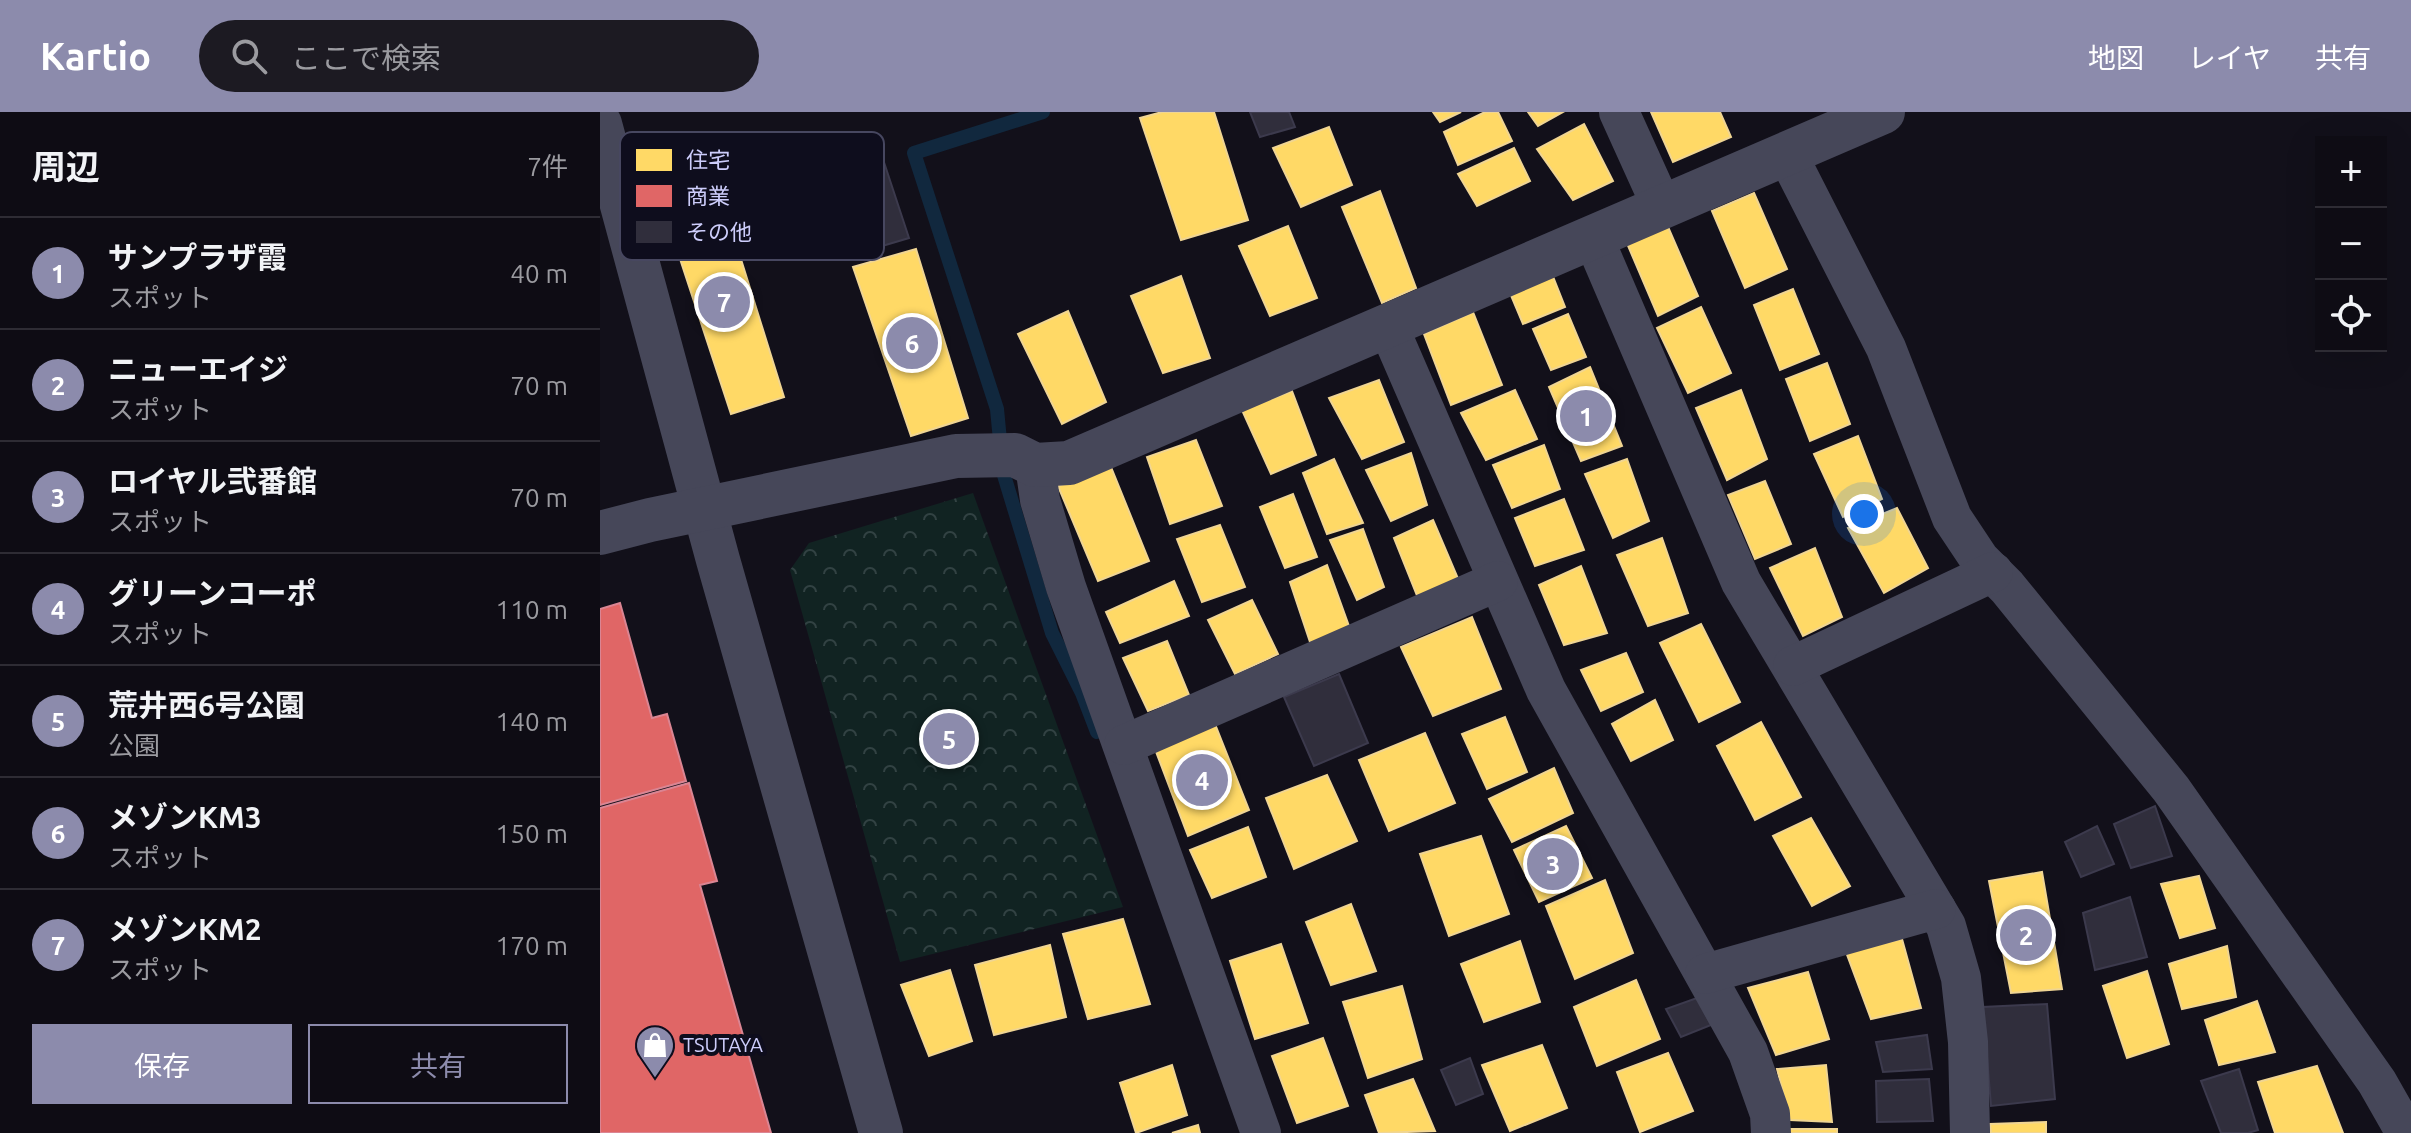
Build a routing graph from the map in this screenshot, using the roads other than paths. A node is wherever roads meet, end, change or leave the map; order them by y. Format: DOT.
graph roads {
  1 [pos="1619,112"];
  2 [pos="1883,112"];
  3 [pos="600,124"];
  4 [pos="1787,154"];
  5 [pos="620,197"];
  6 [pos="1662,207"];
  7 [pos="1593,237"];
  8 [pos="637,260"];
  9 [pos="1388,326"];
  10 [pos="1011,458"];
  11 [pos="705,508"];
  12 [pos="600,533"];
  13 [pos="1993,572"];
  14 [pos="1498,581"];
  15 [pos="1793,666"];
  16 [pos="1124,745"];
  17 [pos="1936,909"];
  18 [pos="1705,974"];
  19 [pos="881,1133"];
  20 [pos="1261,1133"];
  21 [pos="1771,1133"];
  22 [pos="1970,1133"];
  23 [pos="2406,1133"];
  1 -- 6 [label="street"];
  2 -- 4 [label="street"];
  3 -- 5 [label="street"];
  4 -- 6 [label="street"];
  4 -- 13 [label="street"];
  6 -- 7 [label="street"];
  7 -- 9 [label="street"];
  7 -- 15 [label="street"];
  8 -- 11 [label="street"];
  9 -- 10 [label="street"];
  9 -- 14 [label="street"];
  10 -- 11 [label="street"];
  10 -- 16 [label="street"];
  11 -- 12 [label="street"];
  11 -- 19 [label="street"];
  13 -- 15 [label="street"];
  13 -- 23 [label="street"];
  14 -- 16 [label="street"];
  14 -- 18 [label="street"];
  15 -- 17 [label="street"];
  16 -- 20 [label="street"];
  17 -- 18 [label="street"];
  17 -- 22 [label="street"];
  18 -- 21 [label="street"];
}
